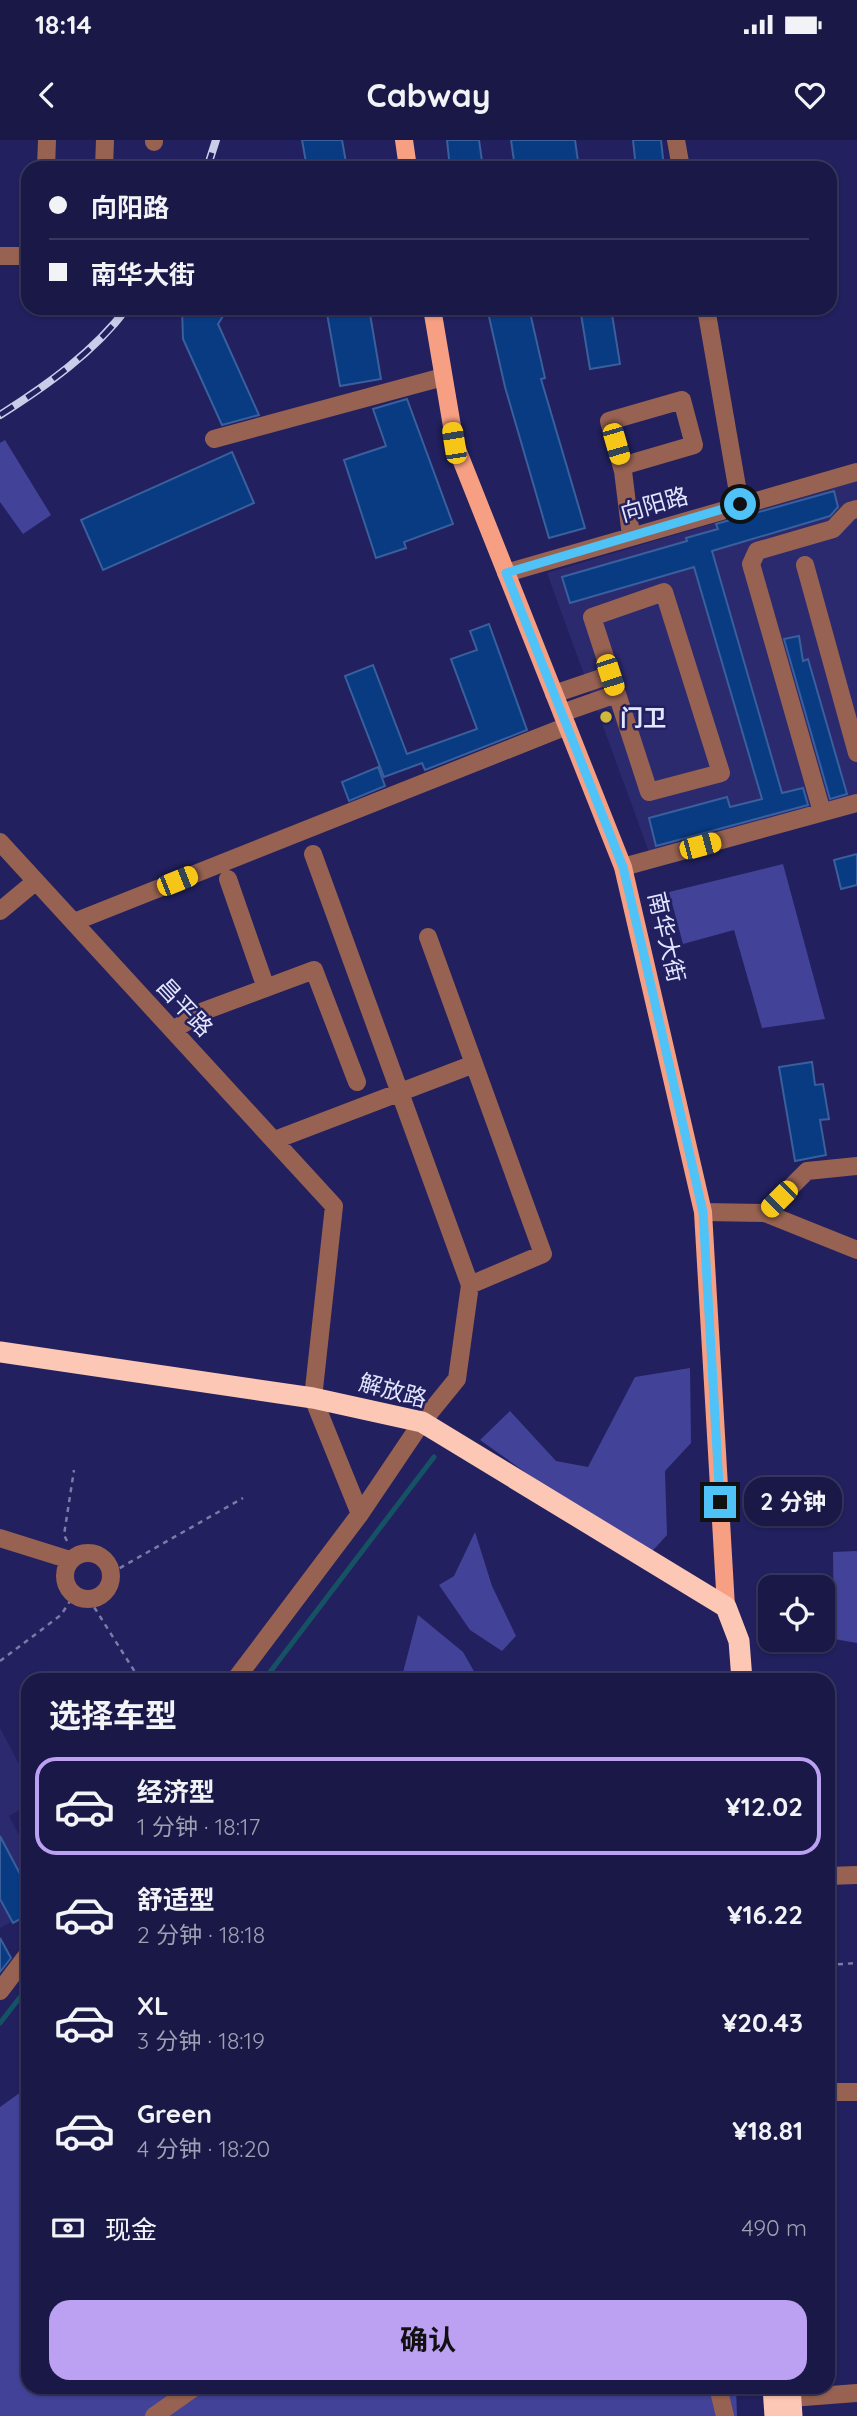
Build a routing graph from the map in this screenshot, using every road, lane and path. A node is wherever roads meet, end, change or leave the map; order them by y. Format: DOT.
graph roads {
  1 [pos="47,140"];
  2 [pos="105,140"];
  3 [pos="404,140"];
  4 [pos="677,140"];
  5 [pos="46,161"];
  6 [pos="104,161"];
  7 [pos="407,161"];
  8 [pos="680,161"];
  9 [pos="0,256"];
  10 [pos="21,256"];
  11 [pos="433,315"];
  12 [pos="707,315"];
  13 [pos="443,377"];
  14 [pos="214,439"];
  15 [pos="622,466"];
  16 [pos="857,472"];
  17 [pos="740,504"];
  18 [pos="857,509"];
  19 [pos="631,536"];
  20 [pos="805,565"];
  21 [pos="506,573"];
  22 [pos="610,675"];
  23 [pos="554,694"];
  24 [pos="616,694"];
  25 [pos="565,719"];
  26 [pos="857,753"];
  27 [pos="857,803"];
  28 [pos="822,812"];
  29 [pos="0,842"];
  30 [pos="313,854"];
  31 [pos="623,867"];
  32 [pos="228,879"];
  33 [pos="36,881"];
  34 [pos="0,911"];
  35 [pos="74,922"];
  36 [pos="428,937"];
  37 [pos="266,988"];
  38 [pos="173,1030"];
  39 [pos="474,1064"];
  40 [pos="357,1082"];
  41 [pos="399,1092"];
  42 [pos="275,1140"];
  43 [pos="857,1166"];
  44 [pos="703,1212"];
  45 [pos="765,1213"];
  46 [pos="857,1250"];
  47 [pos="470,1285"];
  48 [pos="0,1352"];
  49 [pos="313,1398"];
  50 [pos="422,1422"];
  51 [pos="74,1470"];
  52 [pos="243,1498"];
  53 [pos="360,1514"];
  54 [pos="0,1538"];
  55 [pos="73,1558"];
  56 [pos="111,1573"];
  57 [pos="82,1597"];
  58 [pos="726,1607"];
  59 [pos="0,1661"];
  60 [pos="136,1673"];
  61 [pos="240,1673"];
  62 [pos="728,1673"];
  63 [pos="741,1673"];
  64 [pos="857,1875"];
  65 [pos="835,1876"];
  66 [pos="21,1963"];
  67 [pos="857,1963"];
  68 [pos="835,1965"];
  69 [pos="0,1991"];
  70 [pos="835,2092"];
  71 [pos="857,2092"];
  72 [pos="857,2393"];
  73 [pos="185,2394"];
  74 [pos="720,2394"];
  75 [pos="783,2401"];
  76 [pos="154,2416"];
  77 [pos="725,2416"];
  1 -- 5 [label="street"];
  2 -- 6 [label="street"];
  3 -- 7 [label="main road"];
  4 -- 8 [label="street"];
  9 -- 10 [label="street"];
  11 -- 13 [label="main road, 南华大街"];
  12 -- 17 [label="street"];
  13 -- 14 [label="street"];
  13 -- 21 [label="main road, 南华大街"];
  15 -- 15 [label="street"];
  15 -- 19 [label="street"];
  16 -- 17 [label="street, 向阳路"];
  17 -- 19 [label="street, 向阳路"];
  18 -- 28 [label="street"];
  19 -- 21 [label="street, 向阳路"];
  20 -- 26 [label="street"];
  21 -- 23 [label="main road, 南华大街"];
  22 -- 23 [label="street"];
  22 -- 24 [label="street"];
  22 -- 24 [label="street"];
  23 -- 25 [label="main road, 南华大街"];
  24 -- 25 [label="street"];
  25 -- 31 [label="main road, 南华大街"];
  25 -- 35 [label="street"];
  27 -- 28 [label="street"];
  28 -- 31 [label="street"];
  29 -- 33 [label="street, 昌平路"];
  30 -- 41 [label="street"];
  31 -- 44 [label="main road, 南华大街"];
  32 -- 37 [label="street"];
  33 -- 34 [label="street"];
  33 -- 35 [label="street, 昌平路"];
  35 -- 38 [label="street, 昌平路"];
  36 -- 39 [label="street"];
  37 -- 38 [label="street"];
  37 -- 40 [label="street"];
  38 -- 42 [label="street, 昌平路"];
  39 -- 41 [label="street"];
  39 -- 47 [label="street"];
  41 -- 42 [label="street"];
  41 -- 47 [label="street"];
  42 -- 49 [label="street, 昌平路"];
  43 -- 45 [label="street"];
  44 -- 45 [label="street"];
  44 -- 58 [label="main road, 南华大街"];
  45 -- 46 [label="street"];
  47 -- 50 [label="street"];
  48 -- 49 [label="highway, 解放路"];
  49 -- 50 [label="highway, 解放路"];
  49 -- 53 [label="street"];
  50 -- 53 [label="street"];
  50 -- 58 [label="highway, 解放路"];
  51 -- 55 [label="path"];
  52 -- 56 [label="path"];
  53 -- 61 [label="street"];
  54 -- 55 [label="street"];
  55 -- 56 [label="street"];
  55 -- 57 [label="street"];
  56 -- 57 [label="street"];
  57 -- 59 [label="path"];
  57 -- 60 [label="path"];
  58 -- 62 [label="highway, 南华大街"];
  58 -- 63 [label="highway, 南华大街"];
  64 -- 65 [label="street"];
  66 -- 69 [label="street"];
  67 -- 68 [label="path"];
  70 -- 71 [label="street"];
  72 -- 75 [label="street"];
  73 -- 76 [label="street"];
  74 -- 77 [label="street"];
}
